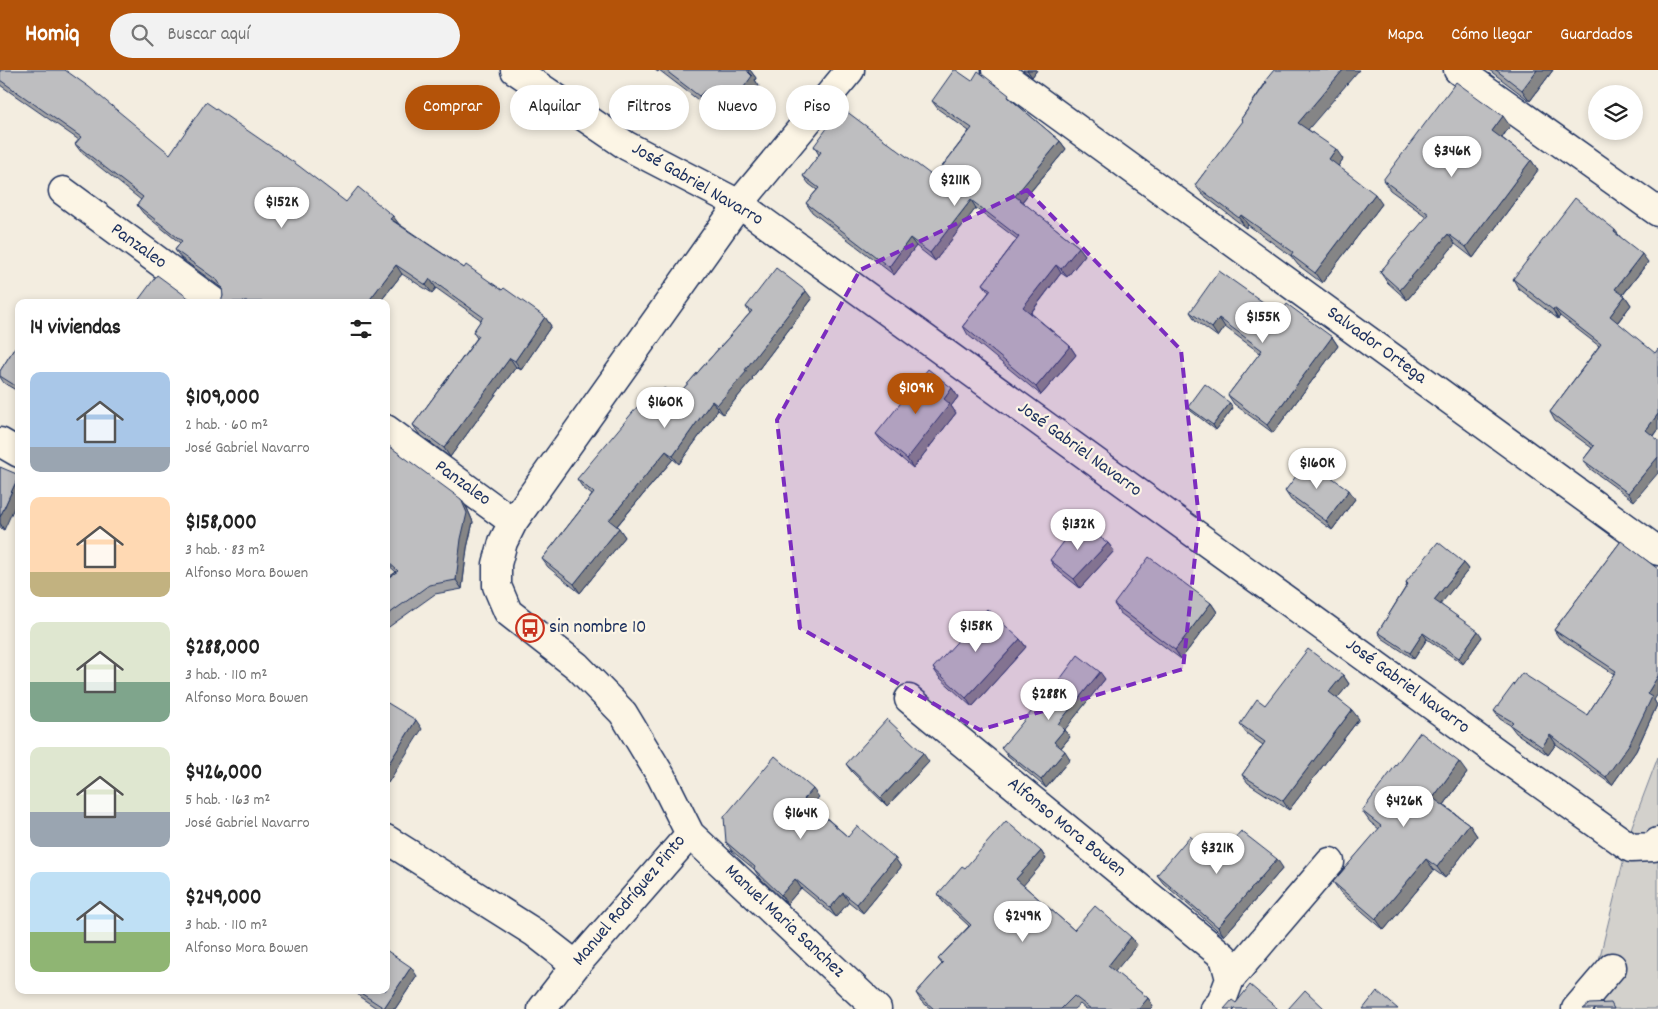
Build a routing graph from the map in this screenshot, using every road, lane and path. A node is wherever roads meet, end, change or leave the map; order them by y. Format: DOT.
graph roads {
  1 [pos="514,70"];
  2 [pos="996,70"];
  3 [pos="1458,70"];
  4 [pos="837,74"];
  5 [pos="63,192"];
  6 [pos="739,204"];
  7 [pos="1658,212"];
  8 [pos="210,299"];
  9 [pos="390,432"];
  10 [pos="0,442"];
  11 [pos="15,451"];
  12 [pos="513,522"];
  13 [pos="1658,551"];
  14 [pos="909,699"];
  15 [pos="690,834"];
  16 [pos="390,842"];
  17 [pos="1658,842"];
  18 [pos="1330,862"];
  19 [pos="576,965"];
  20 [pos="1612,967"];
  21 [pos="1227,968"];
  22 [pos="874,1008"];
  23 [pos="542,1009"];
  24 [pos="1216,1009"];
  25 [pos="1576,1009"];
  1 -- 6 [label="street, José Gabriel Navarro"];
  2 -- 13 [label="street, Salvador Ortega"];
  3 -- 7 [label="street"];
  4 -- 6 [label="street, Manuel Rodríguez Pinto"];
  5 -- 8 [label="street, Panzaleo"];
  6 -- 12 [label="street, Manuel Rodríguez Pinto"];
  6 -- 17 [label="street, José Gabriel Navarro"];
  9 -- 12 [label="street, Panzaleo"];
  10 -- 11 [label="street"];
  12 -- 15 [label="street, Manuel Rodríguez Pinto"];
  14 -- 21 [label="street, Alfonso Mora Bowen"];
  15 -- 19 [label="street, Manuel Rodríguez Pinto"];
  15 -- 22 [label="street, Manuel Maria Sanchez"];
  16 -- 19 [label="street"];
  18 -- 21 [label="street"];
  19 -- 23 [label="street, Manuel Rodríguez Pinto"];
  20 -- 25 [label="street"];
  21 -- 24 [label="street"];
}
